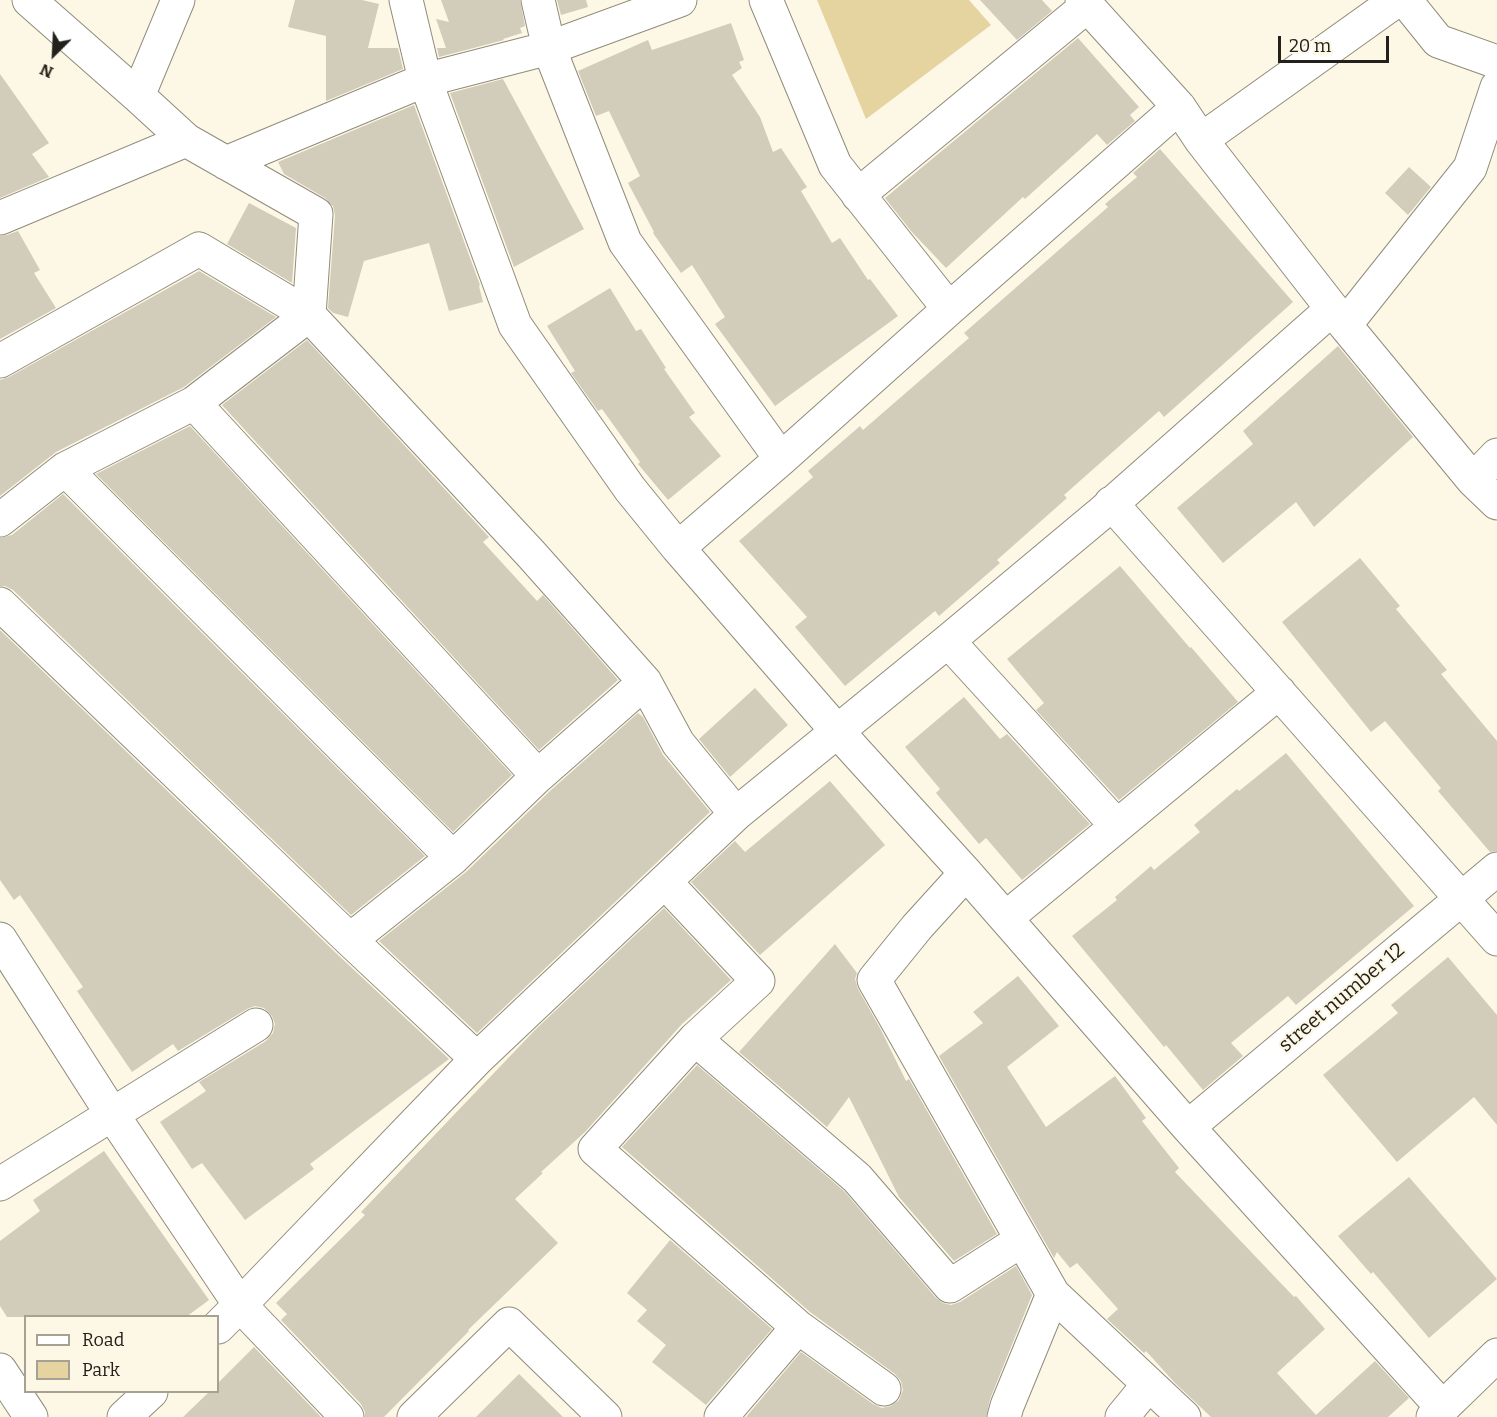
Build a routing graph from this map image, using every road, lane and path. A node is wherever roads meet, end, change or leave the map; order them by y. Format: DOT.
graph roads {
  1 [pos="29,0"];
  2 [pos="178,0"];
  3 [pos="406,0"];
  4 [pos="538,0"];
  5 [pos="680,0"];
  6 [pos="766,0"];
  7 [pos="1397,0"];
  8 [pos="1406,0"];
  9 [pos="1085,3"];
  10 [pos="549,48"];
  11 [pos="1497,62"];
  12 [pos="424,80"];
  13 [pos="1497,87"];
  14 [pos="138,96"];
  15 [pos="1179,107"];
  16 [pos="186,140"];
  17 [pos="1201,140"];
  18 [pos="226,163"];
  19 [pos="858,195"];
  20 [pos="0,218"];
  21 [pos="949,309"];
  22 [pos="309,315"];
  23 [pos="1339,317"];
  24 [pos="0,361"];
  25 [pos="194,403"];
  26 [pos="1497,455"];
  27 [pos="781,459"];
  28 [pos="65,469"];
  29 [pos="1473,480"];
  30 [pos="1111,503"];
  31 [pos="1497,503"];
  32 [pos="0,520"];
  33 [pos="678,548"];
  34 [pos="0,604"];
  35 [pos="948,641"];
  36 [pos="645,682"];
  37 [pos="1279,692"];
  38 [pos="837,731"];
  39 [pos="538,776"];
  40 [pos="736,814"];
  41 [pos="1117,826"];
  42 [pos="453,858"];
  43 [pos="1497,869"];
  44 [pos="966,873"];
  45 [pos="664,882"];
  46 [pos="1461,898"];
  47 [pos="1006,918"];
  48 [pos="0,939"];
  49 [pos="1497,939"];
  50 [pos="350,940"];
  51 [pos="256,1025"];
  52 [pos="695,1040"];
  53 [pos="477,1059"];
  54 [pos="112,1114"];
  55 [pos="1188,1127"];
  56 [pos="0,1184"];
  57 [pos="1022,1240"];
  58 [pos="1053,1294"];
  59 [pos="229,1316"];
  60 [pos="798,1327"];
  61 [pos="1497,1354"];
  62 [pos="0,1370"];
  63 [pos="1149,1384"];
  64 [pos="884,1389"];
  65 [pos="150,1393"];
  66 [pos="1438,1412"];
  67 [pos="31,1417"];
  68 [pos="124,1417"];
  69 [pos="347,1417"];
  70 [pos="414,1417"];
  71 [pos="605,1417"];
  72 [pos="721,1417"];
  73 [pos="1004,1417"];
  74 [pos="1122,1417"];
  75 [pos="1184,1417"];
  1 -- 14 [label="street"];
  2 -- 14 [label="street"];
  3 -- 12 [label="street"];
  4 -- 10 [label="street"];
  5 -- 10 [label="street"];
  6 -- 19 [label="street"];
  7 -- 17 [label="street"];
  8 -- 11 [label="street"];
  9 -- 15 [label="street"];
  9 -- 19 [label="street"];
  10 -- 12 [label="street"];
  10 -- 27 [label="street"];
  12 -- 18 [label="street"];
  12 -- 33 [label="street"];
  13 -- 23 [label="street"];
  14 -- 16 [label="street"];
  15 -- 17 [label="street"];
  15 -- 21 [label="street"];
  16 -- 18 [label="street"];
  16 -- 20 [label="street"];
  17 -- 23 [label="street"];
  18 -- 22 [label="street"];
  19 -- 21 [label="street"];
  21 -- 27 [label="street"];
  22 -- 24 [label="street"];
  22 -- 25 [label="street"];
  22 -- 36 [label="street"];
  23 -- 29 [label="street"];
  23 -- 30 [label="street"];
  25 -- 28 [label="street"];
  25 -- 39 [label="street"];
  26 -- 29 [label="street"];
  27 -- 33 [label="street"];
  28 -- 32 [label="street"];
  28 -- 42 [label="street"];
  29 -- 31 [label="street"];
  30 -- 35 [label="street"];
  30 -- 37 [label="street"];
  33 -- 38 [label="street"];
  34 -- 50 [label="street"];
  35 -- 38 [label="street"];
  35 -- 41 [label="street"];
  36 -- 39 [label="street"];
  36 -- 40 [label="street"];
  37 -- 41 [label="street"];
  37 -- 46 [label="street"];
  38 -- 40 [label="street"];
  38 -- 44 [label="street"];
  39 -- 42 [label="street"];
  40 -- 45 [label="street"];
  41 -- 47 [label="street"];
  42 -- 50 [label="street"];
  43 -- 46 [label="street, street number 12"];
  44 -- 47 [label="street"];
  44 -- 57 [label="street"];
  45 -- 52 [label="street"];
  45 -- 53 [label="street"];
  46 -- 49 [label="street"];
  46 -- 55 [label="street, street number 12"];
  47 -- 55 [label="street"];
  48 -- 54 [label="street"];
  50 -- 53 [label="street"];
  51 -- 54 [label="street"];
  52 -- 57 [label="street"];
  52 -- 60 [label="street"];
  53 -- 59 [label="street"];
  54 -- 56 [label="street"];
  54 -- 59 [label="street"];
  55 -- 66 [label="street"];
  57 -- 58 [label="street"];
  58 -- 63 [label="street"];
  58 -- 73 [label="street"];
  59 -- 69 [label="street"];
  60 -- 64 [label="street"];
  60 -- 72 [label="street"];
  61 -- 66 [label="street"];
  62 -- 67 [label="street"];
  63 -- 74 [label="street"];
  63 -- 75 [label="street"];
  65 -- 68 [label="street"];
  70 -- 71 [label="street"];
}
